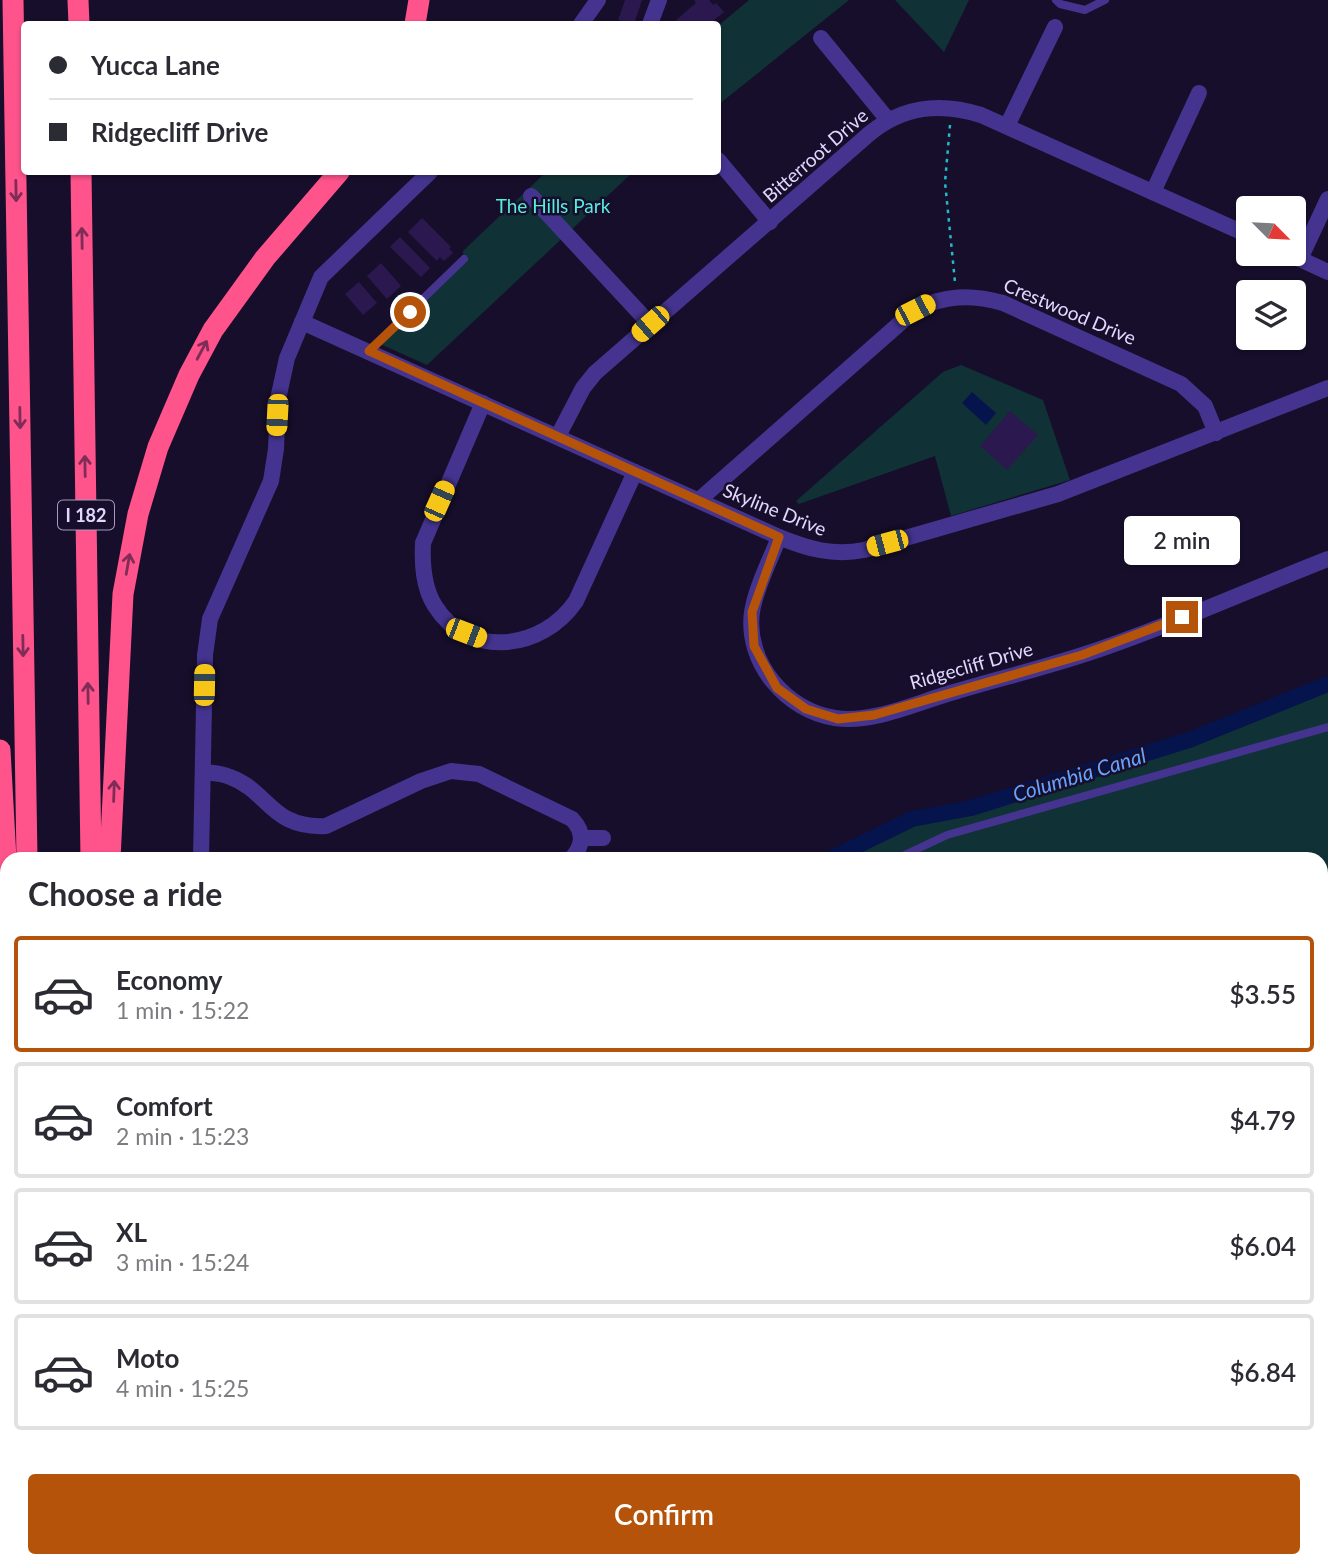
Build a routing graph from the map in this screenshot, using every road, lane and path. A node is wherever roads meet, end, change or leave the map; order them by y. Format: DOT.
graph roads {
  1 [pos="13,0"];
  2 [pos="78,0"];
  3 [pos="419,0"];
  4 [pos="598,0"];
  5 [pos="659,0"];
  6 [pos="1056,0"];
  7 [pos="1105,0"];
  8 [pos="79,21"];
  9 [pos="416,21"];
  10 [pos="583,21"];
  11 [pos="651,21"];
  12 [pos="1055,27"];
  13 [pos="821,38"];
  14 [pos="1199,93"];
  15 [pos="951,107"];
  16 [pos="888,120"];
  17 [pos="1007,126"];
  18 [pos="721,164"];
  19 [pos="81,175"];
  20 [pos="337,175"];
  21 [pos="427,175"];
  22 [pos="1153,192"];
  23 [pos="531,195"];
  24 [pos="1328,199"];
  25 [pos="770,222"];
  26 [pos="1236,230"];
  27 [pos="1306,237"];
  28 [pos="464,259"];
  29 [pos="1306,261"];
  30 [pos="1328,272"];
  31 [pos="956,297"];
  32 [pos="302,322"];
  33 [pos="650,324"];
  34 [pos="369,351"];
  35 [pos="1328,388"];
  36 [pos="483,403"];
  37 [pos="1216,433"];
  38 [pos="558,436"];
  39 [pos="635,472"];
  40 [pos="699,500"];
  41 [pos="779,537"];
  42 [pos="1328,559"];
  43 [pos="1328,727"];
  44 [pos="0,750"];
  45 [pos="202,772"];
  46 [pos="582,838"];
  47 [pos="603,838"];
  48 [pos="6,852"];
  49 [pos="27,852"];
  50 [pos="91,852"];
  51 [pos="110,852"];
  52 [pos="201,852"];
  53 [pos="577,852"];
  54 [pos="911,852"];
  1 -- 49 [label="highway, one-way"];
  2 -- 8 [label="highway"];
  3 -- 9 [label="highway"];
  4 -- 10 [label="street"];
  5 -- 11 [label="street"];
  6 -- 7 [label="lane"];
  12 -- 17 [label="street"];
  13 -- 16 [label="street"];
  14 -- 22 [label="street"];
  15 -- 16 [label="street, Bitterroot Drive"];
  15 -- 17 [label="street, Bitterroot Drive"];
  15 -- 31 [label="path"];
  16 -- 25 [label="street, Bitterroot Drive"];
  17 -- 22 [label="street, Bitterroot Drive"];
  18 -- 25 [label="street"];
  50 -- 19 [label="highway, I 182, one-way"];
  51 -- 20 [label="highway, one-way"];
  21 -- 32 [label="street"];
  22 -- 26 [label="street, Bitterroot Drive"];
  23 -- 33 [label="street"];
  24 -- 27 [label="street"];
  25 -- 33 [label="street, Bitterroot Drive"];
  28 -- 34 [label="lane"];
  29 -- 30 [label="street"];
  31 -- 37 [label="street, Crestwood Drive"];
  31 -- 40 [label="street, Crestwood Drive"];
  32 -- 34 [label="street, Skyline Drive"];
  32 -- 45 [label="street"];
  33 -- 38 [label="street, Bitterroot Drive"];
  34 -- 36 [label="street, Skyline Drive"];
  35 -- 37 [label="street, Skyline Drive"];
  36 -- 38 [label="street, Skyline Drive"];
  36 -- 39 [label="street"];
  37 -- 41 [label="street, Skyline Drive"];
  38 -- 39 [label="street, Skyline Drive"];
  39 -- 40 [label="street, Skyline Drive"];
  40 -- 41 [label="street, Skyline Drive"];
  41 -- 42 [label="street, Ridgecliff Drive"];
  43 -- 54 [label="lane"];
  44 -- 48 [label="highway"];
  45 -- 46 [label="street"];
  45 -- 52 [label="street"];
  46 -- 47 [label="street"];
  46 -- 53 [label="street"];
}
